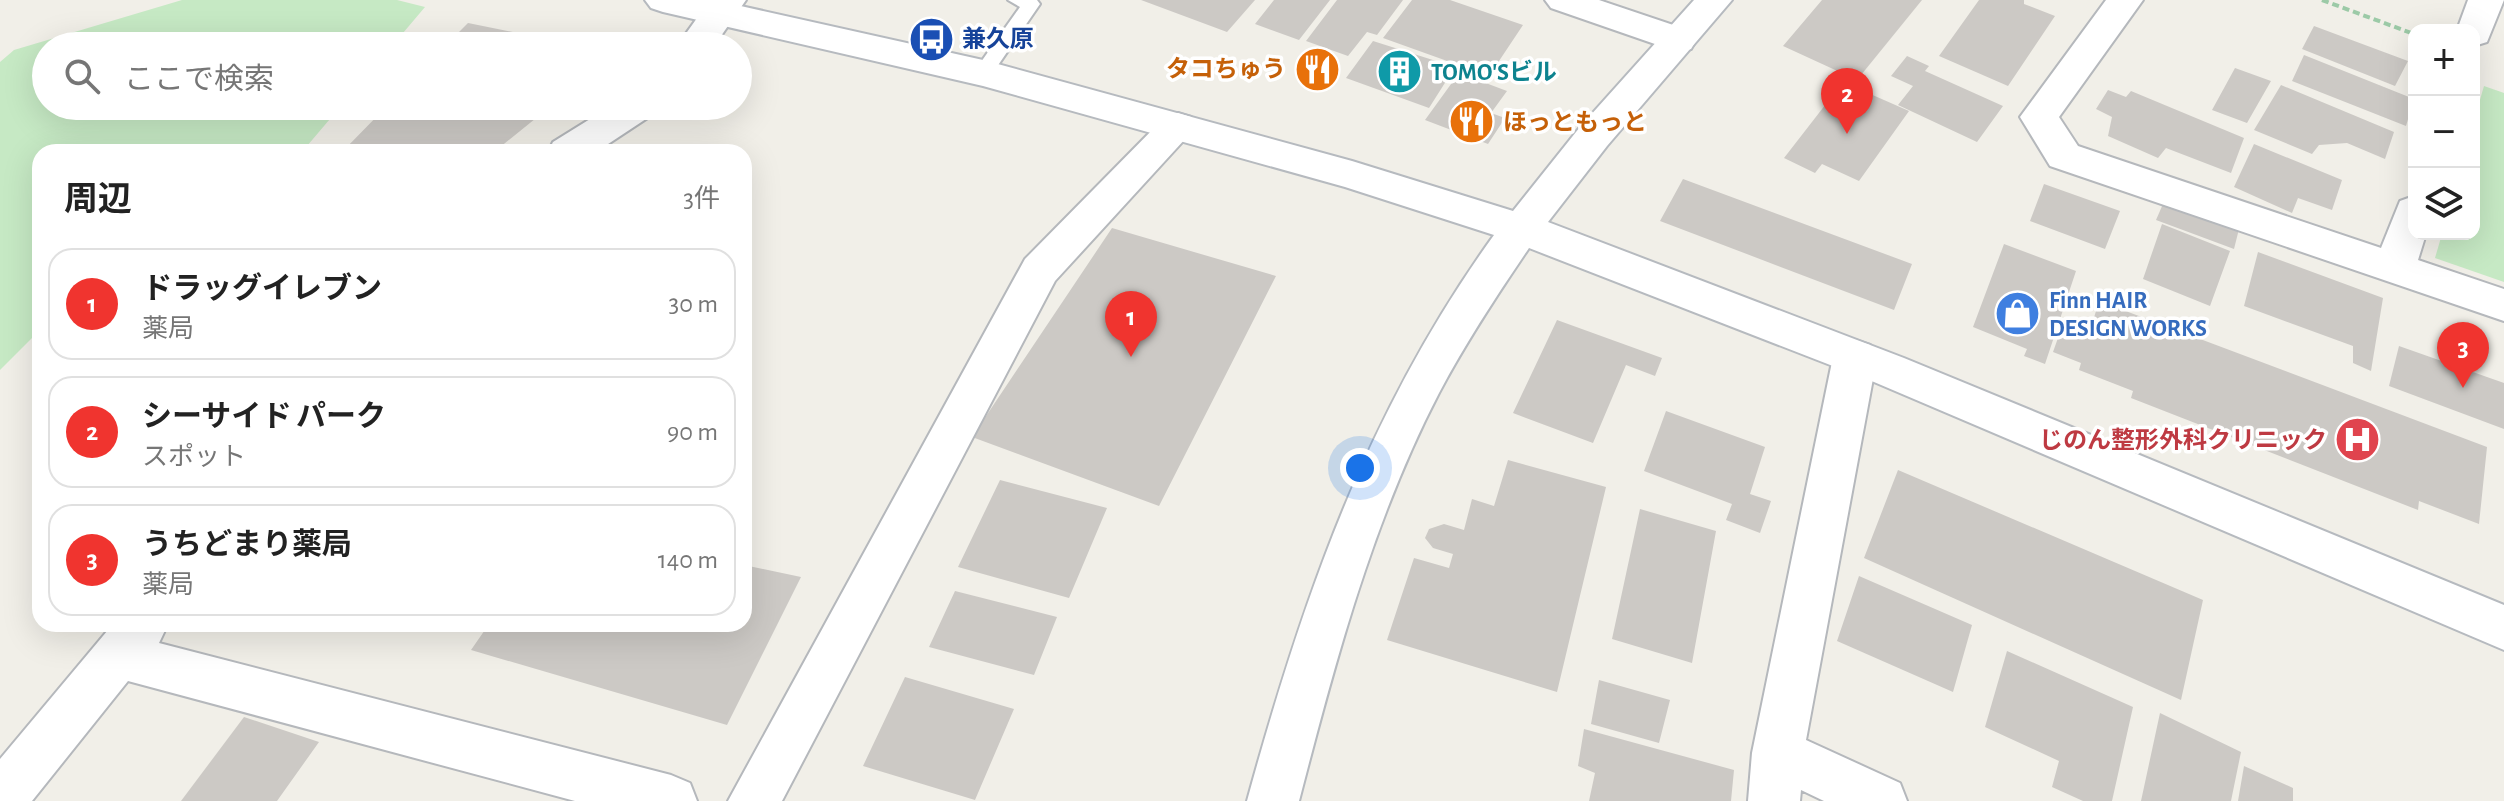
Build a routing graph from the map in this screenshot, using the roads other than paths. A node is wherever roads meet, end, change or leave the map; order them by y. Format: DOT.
graph roads {
  1 [pos="663,0"];
  2 [pos="1017,0"];
  3 [pos="1563,0"];
  4 [pos="1714,0"];
  5 [pos="2125,0"];
  6 [pos="2486,0"];
  7 [pos="723,6"];
  8 [pos="2478,24"];
  9 [pos="705,32"];
  10 [pos="1678,40"];
  11 [pos="983,73"];
  12 [pos="622,120"];
  13 [pos="1178,126"];
  14 [pos="581,144"];
  15 [pos="1520,228"];
  16 [pos="2408,229"];
  17 [pos="2395,267"];
  18 [pos="2504,305"];
  19 [pos="1855,357"];
  20 [pos="2504,628"];
  21 [pos="131,640"];
  22 [pos="1776,777"];
  23 [pos="0,799"];
  24 [pos="671,801"];
  25 [pos="754,801"];
  26 [pos="1273,801"];
  27 [pos="1881,801"];
  1 -- 7 [label="street"];
  2 -- 11 [label="lane"];
  3 -- 10 [label="street"];
  4 -- 10 [label="street"];
  5 -- 17 [label="street"];
  6 -- 8 [label="street"];
  7 -- 9 [label="street"];
  7 -- 11 [label="street"];
  10 -- 15 [label="street"];
  11 -- 13 [label="street"];
  12 -- 14 [label="street"];
  13 -- 15 [label="street"];
  13 -- 25 [label="street"];
  15 -- 19 [label="street"];
  15 -- 26 [label="street"];
  16 -- 17 [label="street"];
  17 -- 18 [label="street"];
  19 -- 20 [label="street"];
  19 -- 22 [label="street"];
  21 -- 23 [label="street"];
  21 -- 24 [label="street"];
  22 -- 27 [label="street"];
}
